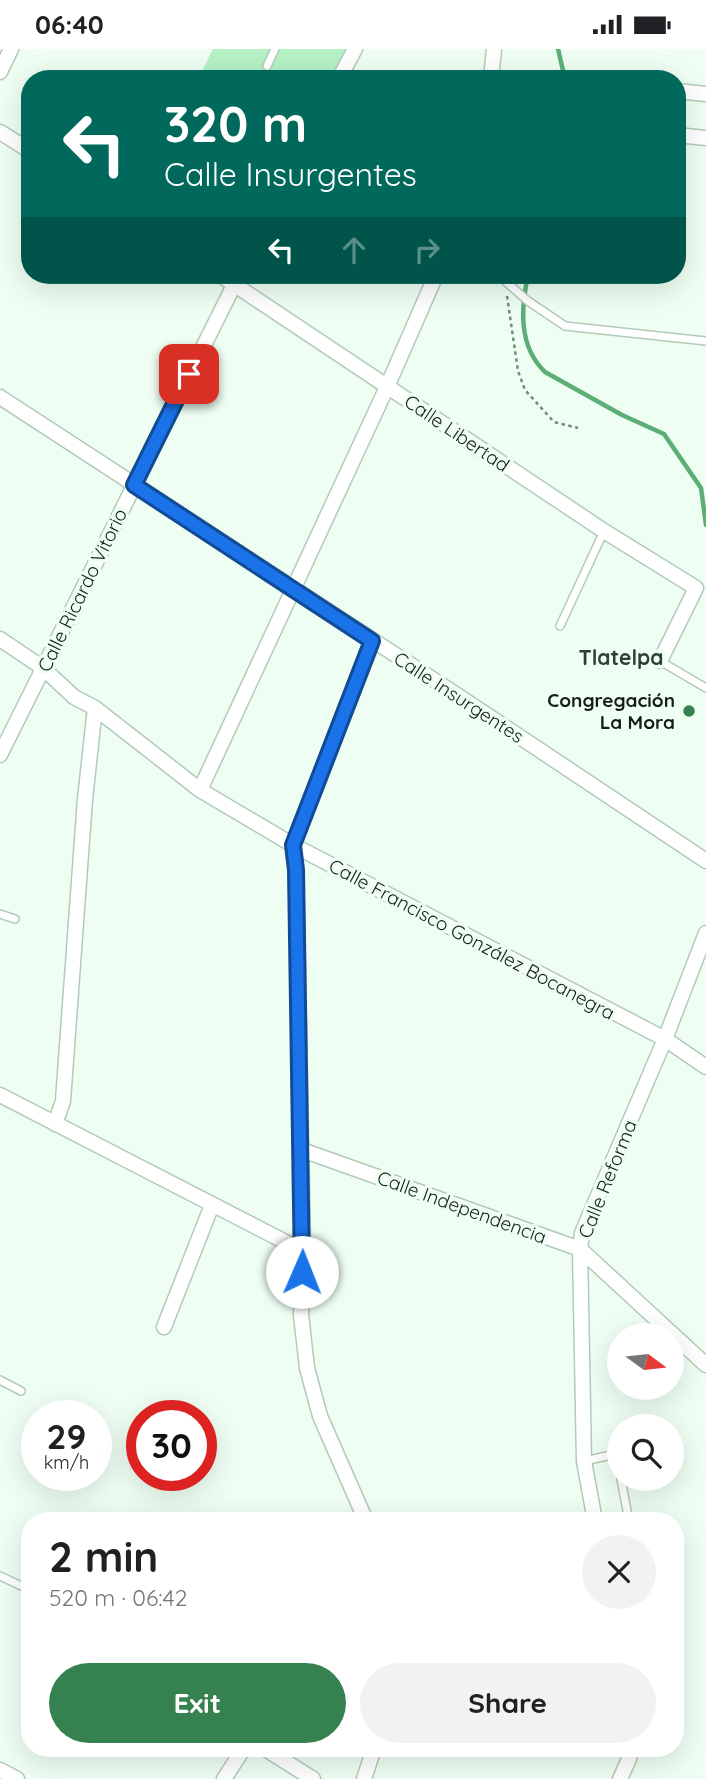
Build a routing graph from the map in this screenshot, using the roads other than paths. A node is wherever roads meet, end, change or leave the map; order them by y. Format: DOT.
graph roads {
  1 [pos="11,49"];
  2 [pos="275,49"];
  3 [pos="355,49"];
  4 [pos="494,49"];
  5 [pos="267,66"];
  6 [pos="344,70"];
  7 [pos="492,70"];
  8 [pos="0,72"];
  9 [pos="686,92"];
  10 [pos="706,94"];
  11 [pos="0,132"];
  12 [pos="686,136"];
  13 [pos="706,138"];
  14 [pos="21,145"];
  15 [pos="234,284"];
  16 [pos="244,284"];
  17 [pos="432,284"];
  18 [pos="507,284"];
  19 [pos="706,341"];
  20 [pos="387,387"];
  21 [pos="0,397"];
  22 [pos="134,485"];
  23 [pos="604,531"];
  24 [pos="292,589"];
  25 [pos="561,626"];
  26 [pos="0,639"];
  27 [pos="372,641"];
  28 [pos="660,661"];
  29 [pos="43,668"];
  30 [pos="706,688"];
  31 [pos="94,708"];
  32 [pos="0,755"];
  33 [pos="201,790"];
  34 [pos="293,845"];
  35 [pos="706,861"];
  36 [pos="0,914"];
  37 [pos="15,919"];
  38 [pos="706,933"];
  39 [pos="665,1039"];
  40 [pos="706,1067"];
  41 [pos="0,1094"];
  42 [pos="55,1124"];
  43 [pos="302,1150"];
  44 [pos="212,1205"];
  45 [pos="579,1249"];
  46 [pos="303,1251"];
  47 [pos="164,1327"];
  48 [pos="706,1365"];
  49 [pos="0,1381"];
  50 [pos="20,1391"];
  51 [pos="607,1456"];
  52 [pos="584,1461"];
  53 [pos="623,1491"];
  54 [pos="362,1512"];
  55 [pos="594,1512"];
  56 [pos="627,1512"];
  57 [pos="0,1576"];
  58 [pos="21,1586"];
  59 [pos="238,1757"];
  60 [pos="278,1757"];
  61 [pos="371,1757"];
  62 [pos="629,1757"];
  63 [pos="0,1770"];
  64 [pos="17,1779"];
  65 [pos="224,1779"];
  66 [pos="313,1779"];
  67 [pos="364,1779"];
  68 [pos="620,1779"];
  1 -- 8 [label="street"];
  2 -- 5 [label="lane"];
  3 -- 6 [label="street"];
  4 -- 7 [label="street"];
  9 -- 10 [label="street"];
  11 -- 14 [label="street"];
  12 -- 13 [label="street"];
  15 -- 22 [label="street, Calle Ricardo Vitorio"];
  16 -- 20 [label="street, Calle Libertad"];
  17 -- 20 [label="street"];
  18 -- 19 [label="lane"];
  20 -- 23 [label="street, Calle Libertad"];
  20 -- 24 [label="street"];
  21 -- 22 [label="street, Calle Insurgentes"];
  22 -- 24 [label="street, Calle Insurgentes"];
  22 -- 29 [label="street, Calle Ricardo Vitorio"];
  23 -- 25 [label="lane"];
  23 -- 28 [label="street, Calle Libertad"];
  24 -- 27 [label="street, Calle Insurgentes"];
  24 -- 33 [label="street"];
  26 -- 29 [label="street, Calle Francisco González Bocanegra"];
  27 -- 34 [label="street"];
  27 -- 35 [label="street, Calle Insurgentes"];
  28 -- 30 [label="lane"];
  29 -- 31 [label="street, Calle Francisco González Bocanegra"];
  29 -- 32 [label="street, Calle Ricardo Vitorio"];
  31 -- 33 [label="street, Calle Francisco González Bocanegra"];
  31 -- 42 [label="street"];
  33 -- 34 [label="street, Calle Francisco González Bocanegra"];
  34 -- 39 [label="street, Calle Francisco González Bocanegra"];
  34 -- 43 [label="street"];
  36 -- 37 [label="lane"];
  38 -- 39 [label="street, Calle Reforma"];
  39 -- 40 [label="street, Calle Francisco González Bocanegra"];
  39 -- 45 [label="street, Calle Reforma"];
  41 -- 42 [label="street"];
  42 -- 44 [label="street"];
  43 -- 45 [label="street, Calle Independencia"];
  43 -- 46 [label="street"];
  44 -- 46 [label="street"];
  44 -- 47 [label="street"];
  45 -- 48 [label="street, Calle Independencia"];
  45 -- 52 [label="street, Calle Reforma"];
  46 -- 54 [label="street"];
  49 -- 50 [label="lane"];
  51 -- 52 [label="lane"];
  52 -- 55 [label="street, Calle Reforma"];
  53 -- 56 [label="lane"];
  57 -- 58 [label="lane"];
  59 -- 65 [label="street"];
  60 -- 66 [label="street"];
  61 -- 67 [label="street"];
  62 -- 68 [label="street"];
  63 -- 64 [label="street"];
}
